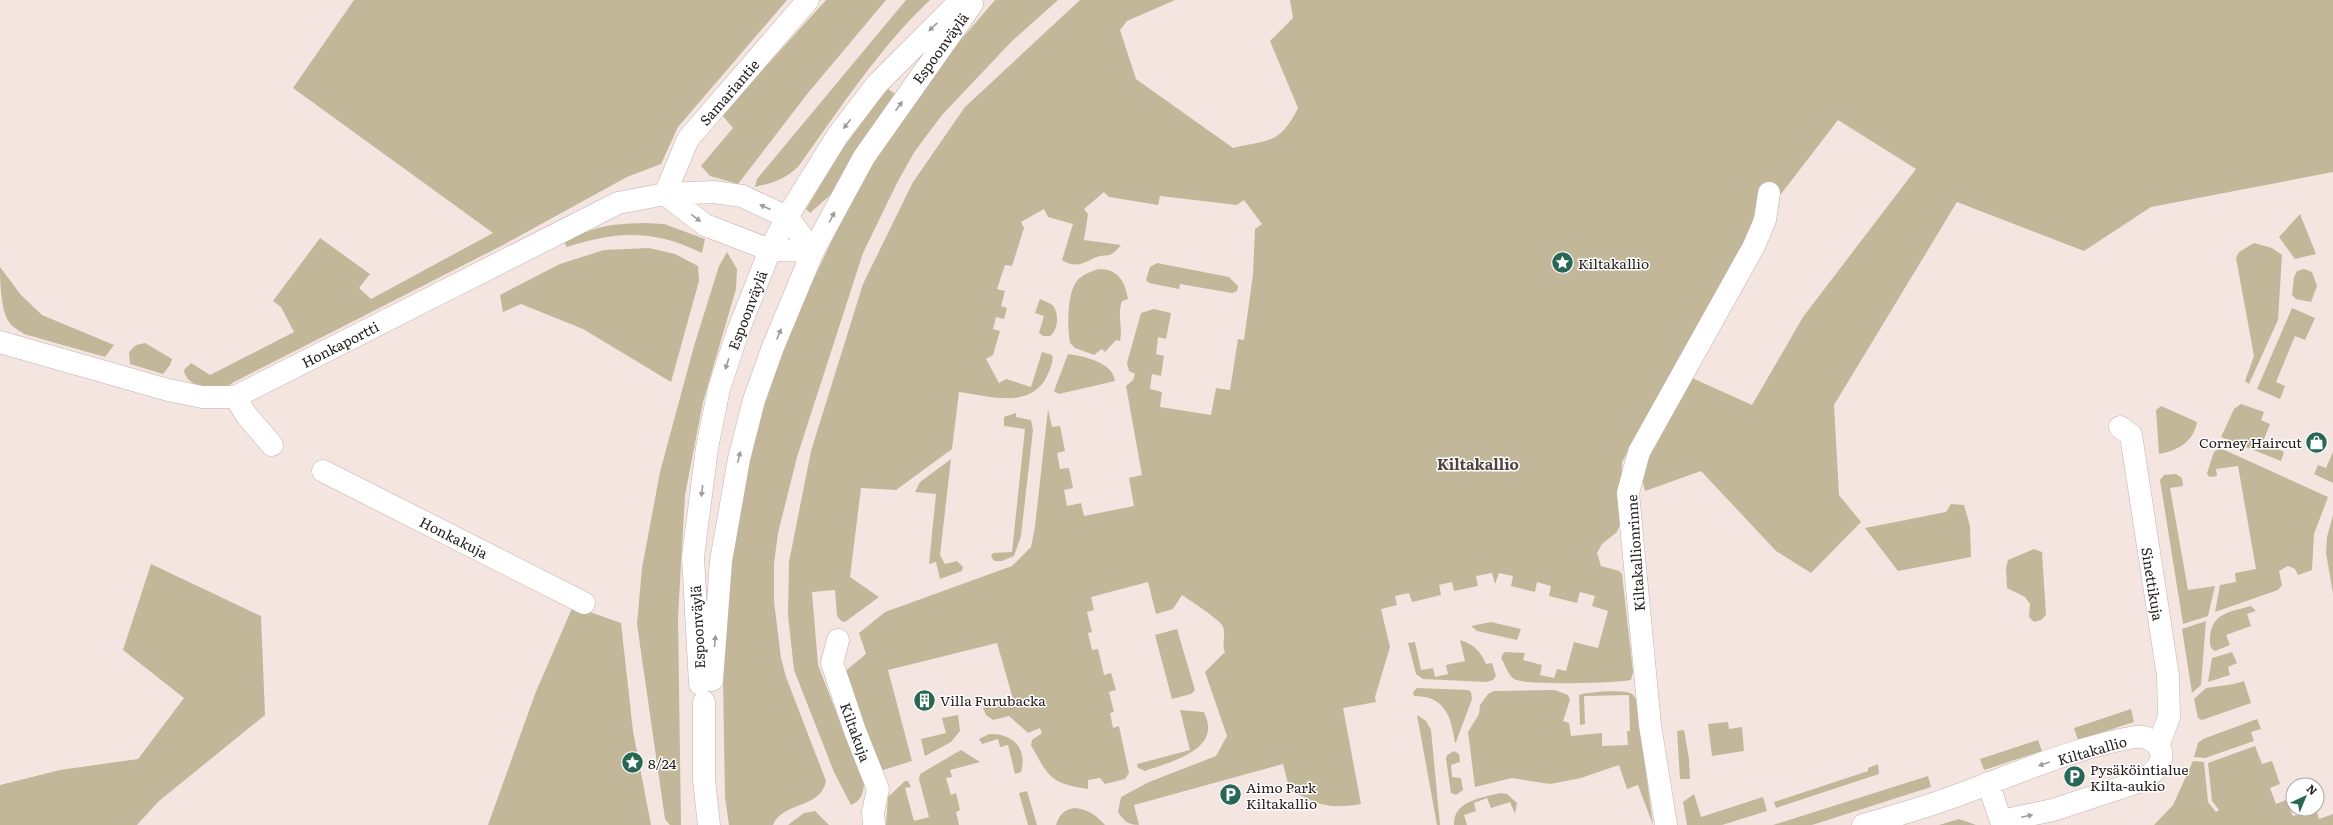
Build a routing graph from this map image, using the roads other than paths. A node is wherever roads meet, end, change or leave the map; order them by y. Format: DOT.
graph roads {
  1 [pos="808,0"];
  2 [pos="961,0"];
  3 [pos="975,0"];
  4 [pos="1769,193"];
  5 [pos="665,194"];
  6 [pos="787,217"];
  7 [pos="770,250"];
  8 [pos="813,251"];
  9 [pos="0,342"];
  10 [pos="235,398"];
  11 [pos="2120,427"];
  12 [pos="272,445"];
  13 [pos="323,471"];
  14 [pos="584,603"];
  15 [pos="838,640"];
  16 [pos="705,689"];
  17 [pos="2158,746"];
  18 [pos="1988,783"];
  19 [pos="2001,823"];
  20 [pos="709,825"];
  21 [pos="874,825"];
  22 [pos="1666,825"];
  23 [pos="1863,825"];
  1 -- 5 [label="street, Samariantie"];
  2 -- 6 [label="street, Espoonväylä, one-way"];
  8 -- 3 [label="street, Espoonväylä, one-way"];
  4 -- 22 [label="street, Kiltakallionrinne"];
  6 -- 5 [label="street, Honkaportti, one-way"];
  5 -- 7 [label="street, one-way"];
  5 -- 10 [label="street, Honkaportti"];
  6 -- 7 [label="street, Espoonväylä"];
  6 -- 8 [label="street, Honkaportti"];
  7 -- 8 [label="street"];
  7 -- 16 [label="street, Espoonväylä, one-way"];
  16 -- 8 [label="street, Espoonväylä, one-way"];
  9 -- 10 [label="street, Honkaportti"];
  10 -- 12 [label="street"];
  11 -- 17 [label="street, Sinettikuja"];
  13 -- 14 [label="street, Honkakuja"];
  15 -- 21 [label="street, Kiltakuja"];
  16 -- 20 [label="street, Espoonväylä"];
  17 -- 18 [label="street, Kiltakallio, one-way"];
  19 -- 17 [label="street, one-way"];
  18 -- 19 [label="street"];
  18 -- 23 [label="street, Kiltakallio"];
}
